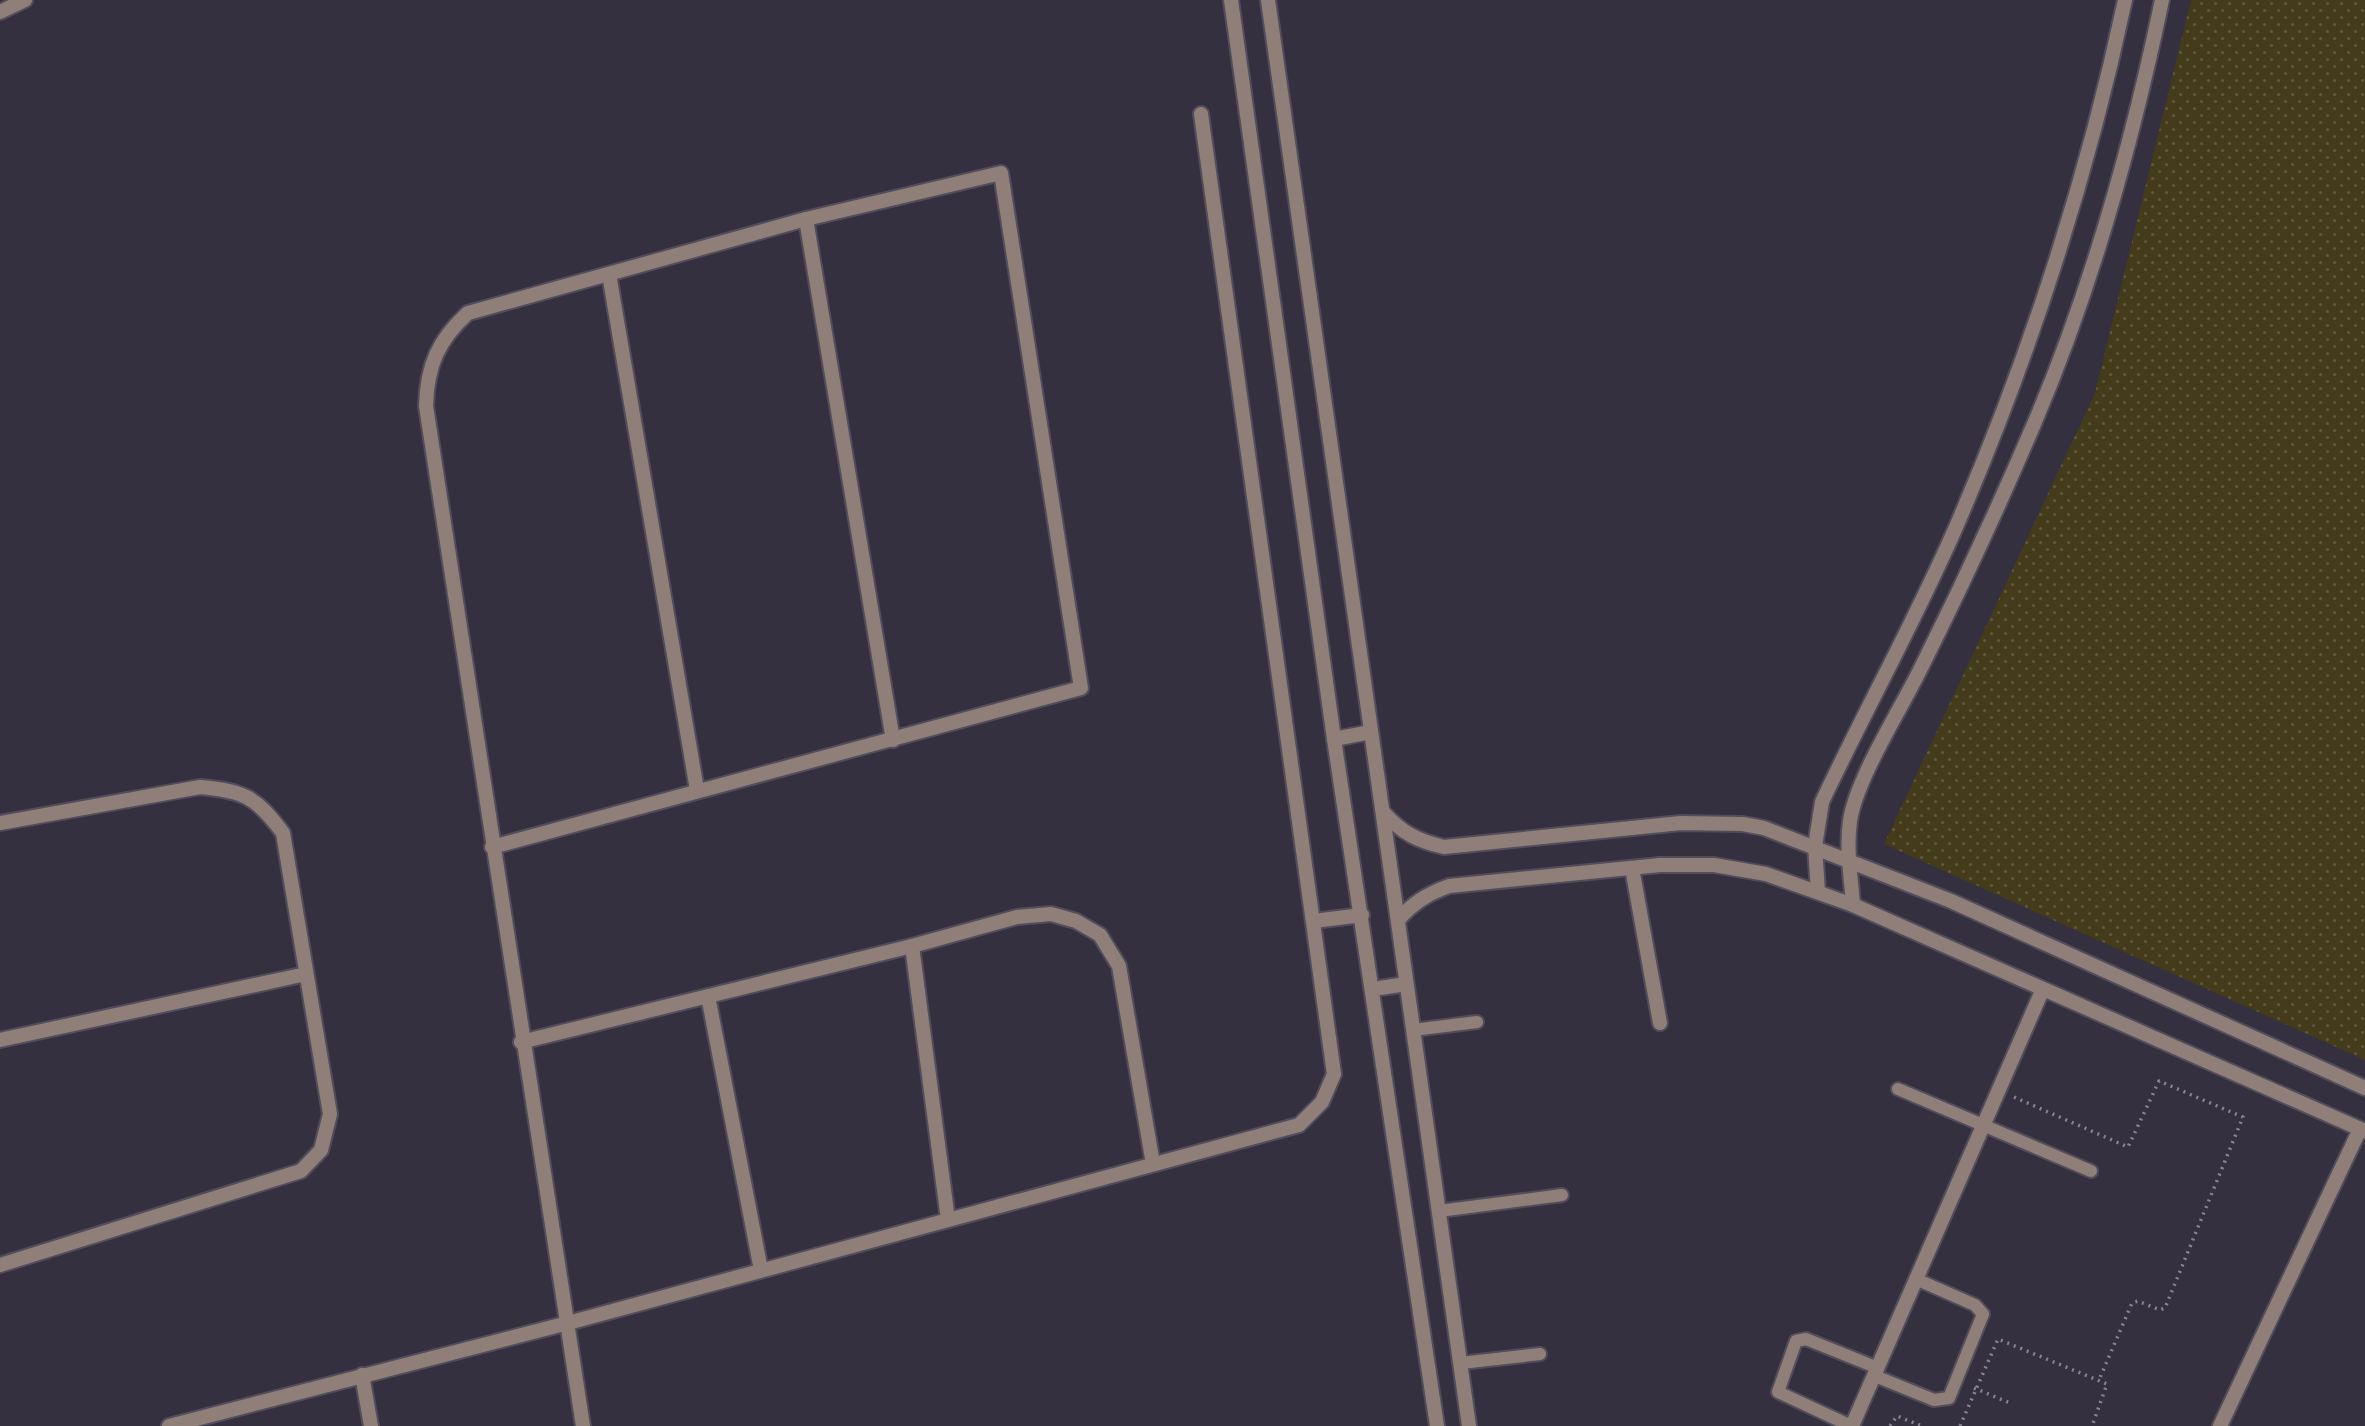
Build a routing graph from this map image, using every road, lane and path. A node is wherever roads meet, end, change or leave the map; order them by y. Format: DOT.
graph roads {
  1 [pos="25,0"];
  2 [pos="1231,0"];
  3 [pos="1268,0"];
  4 [pos="2125,0"];
  5 [pos="2162,0"];
  6 [pos="0,12"];
  7 [pos="1201,114"];
  8 [pos="806,219"];
  9 [pos="609,274"];
  10 [pos="1371,732"];
  11 [pos="1334,738"];
  12 [pos="893,740"];
  13 [pos="697,790"];
  14 [pos="1383,813"];
  15 [pos="0,822"];
  16 [pos="1815,846"];
  17 [pos="492,847"];
  18 [pos="1849,859"];
  19 [pos="1632,868"];
  20 [pos="1818,892"];
  21 [pos="1853,905"];
  22 [pos="1362,915"];
  23 [pos="1398,920"];
  24 [pos="1314,921"];
  25 [pos="912,946"];
  26 [pos="306,974"];
  27 [pos="1406,984"];
  28 [pos="1373,989"];
  29 [pos="2042,990"];
  30 [pos="708,996"];
  31 [pos="1478,1022"];
  32 [pos="1660,1023"];
  33 [pos="1413,1030"];
  34 [pos="0,1040"];
  35 [pos="522,1042"];
  36 [pos="2365,1088"];
  37 [pos="1898,1089"];
  38 [pos="1999,1090"];
  39 [pos="1984,1126"];
  40 [pos="2363,1130"];
  41 [pos="1153,1164"];
  42 [pos="2091,1171"];
  43 [pos="1562,1195"];
  44 [pos="1439,1211"];
  45 [pos="948,1220"];
  46 [pos="0,1265"];
  47 [pos="761,1270"];
  48 [pos="1918,1280"];
  49 [pos="568,1322"];
  50 [pos="1540,1354"];
  51 [pos="1461,1363"];
  52 [pos="1876,1372"];
  53 [pos="362,1375"];
  54 [pos="2099,1380"];
  55 [pos="1975,1388"];
  56 [pos="2010,1403"];
  57 [pos="171,1426"];
  58 [pos="371,1426"];
  59 [pos="583,1426"];
  60 [pos="1437,1426"];
  61 [pos="1469,1426"];
  62 [pos="1852,1426"];
  63 [pos="1891,1426"];
  64 [pos="1922,1426"];
  65 [pos="1960,1426"];
  66 [pos="2092,1426"];
  67 [pos="2220,1426"];
  1 -- 6 [label="street"];
  2 -- 11 [label="street"];
  3 -- 10 [label="street"];
  4 -- 16 [label="street"];
  5 -- 18 [label="street"];
  7 -- 24 [label="street"];
  8 -- 9 [label="street"];
  8 -- 12 [label="street"];
  8 -- 12 [label="street"];
  9 -- 13 [label="street"];
  9 -- 17 [label="street"];
  10 -- 11 [label="street"];
  10 -- 14 [label="street"];
  11 -- 22 [label="street"];
  12 -- 13 [label="street"];
  13 -- 17 [label="street"];
  14 -- 16 [label="street"];
  14 -- 23 [label="street"];
  15 -- 26 [label="street"];
  16 -- 18 [label="street"];
  16 -- 20 [label="street"];
  17 -- 35 [label="street"];
  18 -- 21 [label="street"];
  18 -- 36 [label="street"];
  19 -- 20 [label="street"];
  19 -- 23 [label="street"];
  19 -- 32 [label="street"];
  20 -- 21 [label="street"];
  21 -- 29 [label="street"];
  22 -- 24 [label="street"];
  22 -- 28 [label="street"];
  23 -- 27 [label="street"];
  24 -- 41 [label="street"];
  25 -- 30 [label="street"];
  25 -- 41 [label="street"];
  25 -- 45 [label="street"];
  26 -- 34 [label="street"];
  26 -- 46 [label="street"];
  27 -- 28 [label="street"];
  27 -- 33 [label="street"];
  28 -- 60 [label="street"];
  29 -- 38 [label="street"];
  29 -- 40 [label="street"];
  30 -- 35 [label="street"];
  30 -- 47 [label="street"];
  31 -- 33 [label="lane"];
  33 -- 44 [label="street"];
  35 -- 49 [label="street"];
  37 -- 39 [label="lane"];
  38 -- 39 [label="street"];
  38 -- 54 [label="path"];
  39 -- 42 [label="lane"];
  39 -- 48 [label="street"];
  40 -- 67 [label="street"];
  41 -- 45 [label="street"];
  43 -- 44 [label="lane"];
  44 -- 51 [label="street"];
  45 -- 47 [label="street"];
  47 -- 49 [label="street"];
  48 -- 52 [label="street"];
  48 -- 52 [label="lane"];
  49 -- 53 [label="street"];
  49 -- 59 [label="street"];
  50 -- 51 [label="lane"];
  51 -- 61 [label="street"];
  52 -- 62 [label="street"];
  52 -- 62 [label="lane"];
  53 -- 57 [label="street"];
  53 -- 58 [label="street"];
  54 -- 55 [label="path"];
  54 -- 66 [label="path"];
  55 -- 56 [label="path"];
  55 -- 65 [label="path"];
  63 -- 64 [label="path"];
}
